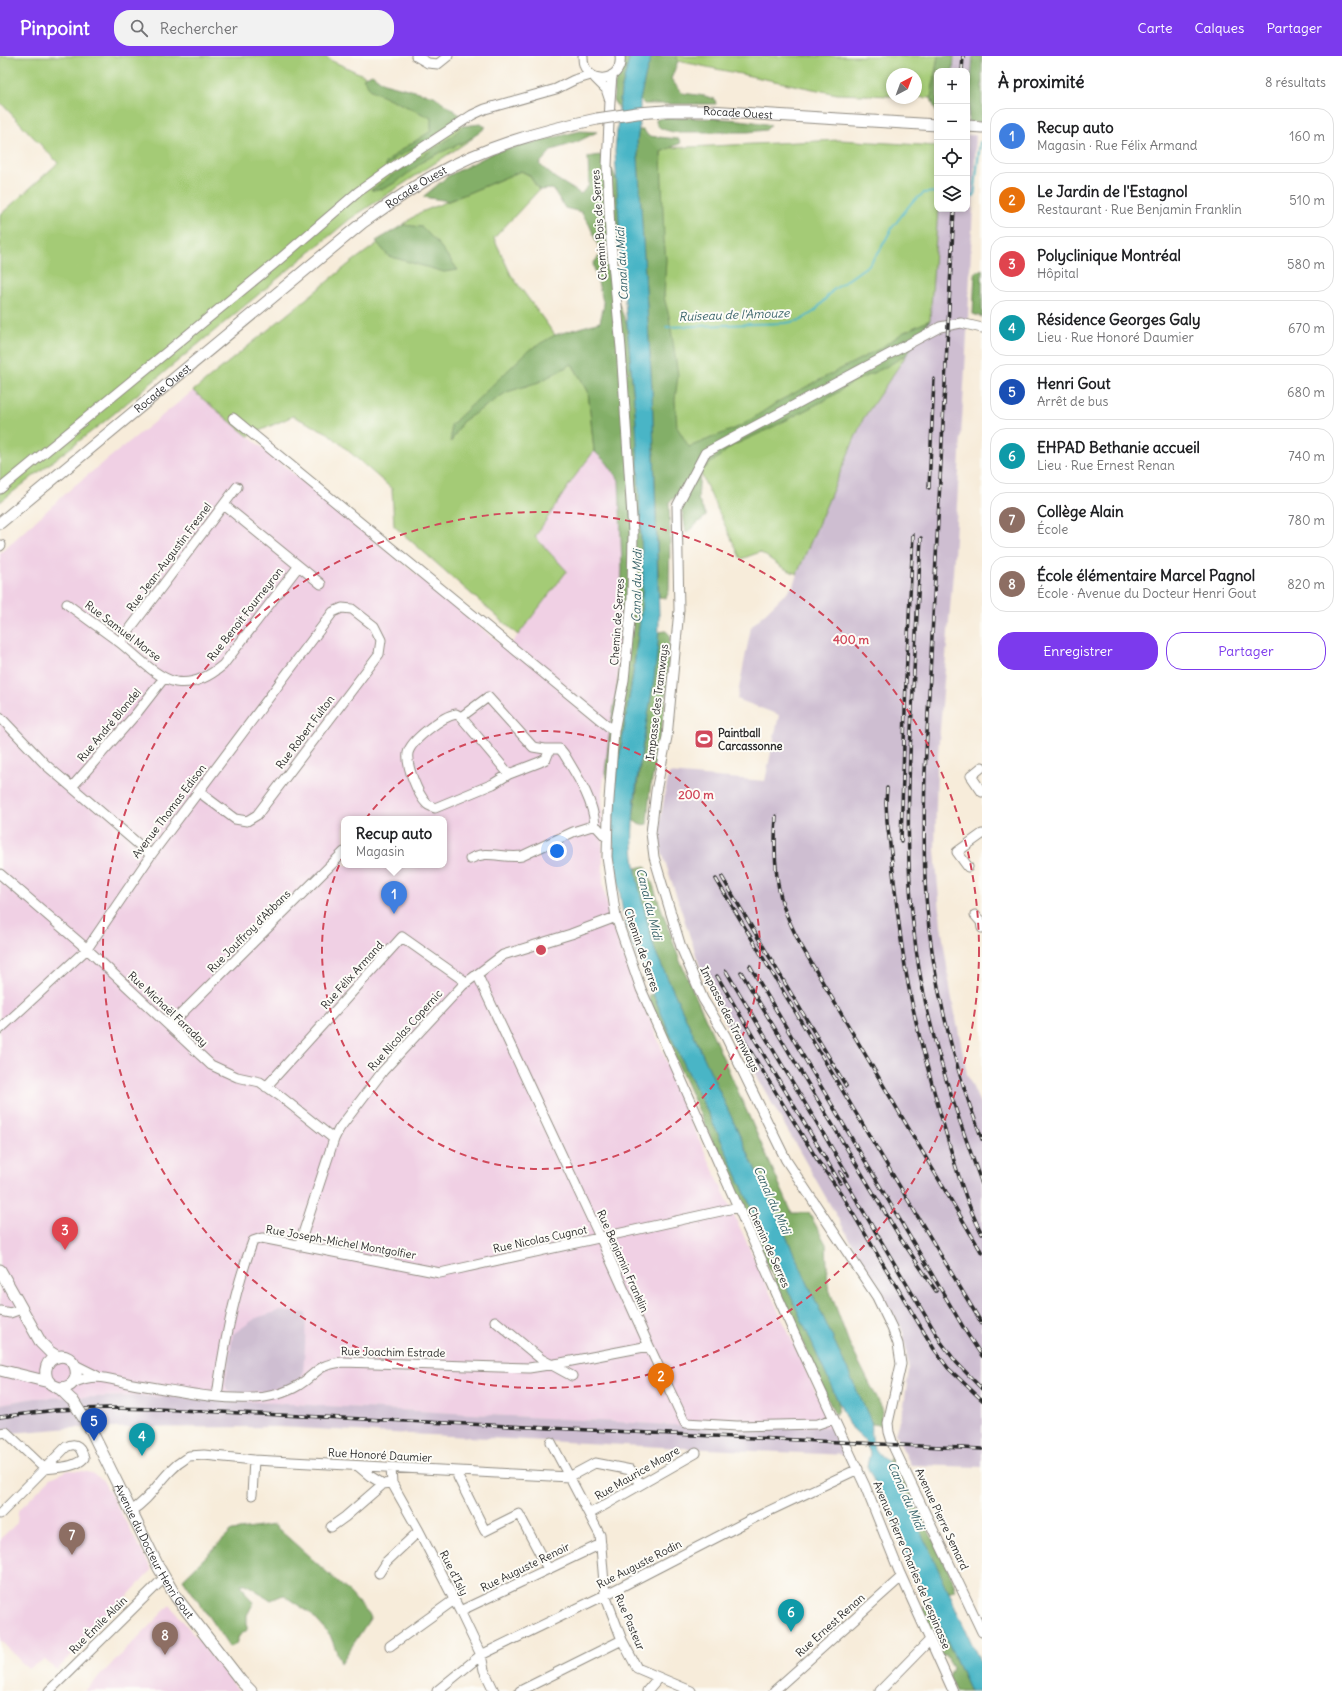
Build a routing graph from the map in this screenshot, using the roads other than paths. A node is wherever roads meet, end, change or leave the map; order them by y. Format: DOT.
graph roads {
  1 [pos="416,56"];
  2 [pos="448,56"];
  3 [pos="620,56"];
  4 [pos="583,59"];
  5 [pos="612,75"];
  6 [pos="593,77"];
  7 [pos="574,80"];
  8 [pos="610,101"];
  9 [pos="934,124"];
  10 [pos="970,126"];
  11 [pos="982,127"];
  12 [pos="982,328"];
  13 [pos="621,348"];
  14 [pos="233,418"];
  15 [pos="237,487"];
  16 [pos="0,489"];
  17 [pos="224,505"];
  18 [pos="3,520"];
  19 [pos="0,526"];
  20 [pos="298,567"];
  21 [pos="322,584"];
  22 [pos="66,604"];
  23 [pos="352,609"];
  24 [pos="120,642"];
  25 [pos="164,678"];
  26 [pos="0,717"];
  27 [pos="461,717"];
  28 [pos="614,731"];
  29 [pos="550,749"];
  30 [pos="982,767"];
  31 [pos="509,774"];
  32 [pos="72,788"];
  33 [pos="199,792"];
  34 [pos="982,792"];
  35 [pos="595,824"];
  36 [pos="982,834"];
  37 [pos="607,838"];
  38 [pos="150,855"];
  39 [pos="341,855"];
  40 [pos="470,859"];
  41 [pos="968,866"];
  42 [pos="0,874"];
  43 [pos="975,915"];
  44 [pos="616,917"];
  45 [pos="982,928"];
  46 [pos="87,949"];
  47 [pos="477,974"];
  48 [pos="466,982"];
  49 [pos="170,1025"];
  50 [pos="0,1029"];
  51 [pos="266,1087"];
  52 [pos="334,1139"];
  53 [pos="739,1207"];
  54 [pos="600,1239"];
  55 [pos="299,1246"];
  56 [pos="0,1270"];
  57 [pos="440,1273"];
  58 [pos="21,1309"];
  59 [pos="0,1311"];
  60 [pos="494,1321"];
  61 [pos="648,1346"];
  62 [pos="58,1357"];
  63 [pos="75,1365"];
  64 [pos="550,1365"];
  65 [pos="0,1370"];
  66 [pos="572,1376"];
  67 [pos="98,1377"];
  68 [pos="71,1384"];
  69 [pos="54,1385"];
  70 [pos="217,1396"];
  71 [pos="73,1401"];
  72 [pos="833,1419"];
  73 [pos="0,1433"];
  74 [pos="551,1442"];
  75 [pos="848,1448"];
  76 [pos="696,1454"];
  77 [pos="900,1459"];
  78 [pos="254,1460"];
  79 [pos="358,1466"];
  80 [pos="391,1468"];
  81 [pos="858,1469"];
  82 [pos="458,1471"];
  83 [pos="569,1477"];
  84 [pos="387,1483"];
  85 [pos="640,1484"];
  86 [pos="252,1494"];
  87 [pos="130,1510"];
  88 [pos="0,1514"];
  89 [pos="589,1514"];
  90 [pos="331,1527"];
  91 [pos="419,1531"];
  92 [pos="601,1544"];
  93 [pos="548,1569"];
  94 [pos="379,1573"];
  95 [pos="164,1578"];
  96 [pos="902,1578"];
  97 [pos="605,1595"];
  98 [pos="454,1600"];
  99 [pos="460,1611"];
  100 [pos="982,1632"];
  101 [pos="622,1640"];
  102 [pos="930,1640"];
  103 [pos="390,1646"];
  104 [pos="481,1655"];
  105 [pos="658,1678"];
  106 [pos="49,1691"];
  107 [pos="251,1691"];
  108 [pos="437,1691"];
  109 [pos="494,1691"];
  110 [pos="520,1691"];
  111 [pos="647,1691"];
  112 [pos="691,1691"];
  113 [pos="774,1691"];
  114 [pos="880,1691"];
  115 [pos="953,1691"];
  1 -- 2 [label="street"];
  3 -- 5 [label="street"];
  4 -- 6 [label="street"];
  4 -- 7 [label="street"];
  5 -- 6 [label="street"];
  5 -- 8 [label="street, Chemin Bois de Serres"];
  6 -- 7 [label="street"];
  6 -- 8 [label="street"];
  7 -- 16 [label="street"];
  8 -- 13 [label="street, Chemin Bois de Serres"];
  9 -- 18 [label="main road, Rocade Ouest, bridge"];
  10 -- 11 [label="main road"];
  12 -- 77 [label="street, Impasse des Tramways"];
  13 -- 28 [label="street, Chemin de Serres"];
  14 -- 28 [label="street"];
  15 -- 17 [label="street, Rue Jean-Augustin Fresnel"];
  17 -- 20 [label="street"];
  17 -- 24 [label="street, Rue Jean-Augustin Fresnel"];
  18 -- 19 [label="main road, Rocade Ouest"];
  20 -- 21 [label="street"];
  20 -- 25 [label="street, Rue Benoit Fourneyron"];
  22 -- 24 [label="street, Rue Samuel Morse"];
  23 -- 33 [label="street, Avenue Thomas Edison"];
  23 -- 33 [label="street, Rue Robert Fulton"];
  24 -- 25 [label="street, Rue Samuel Morse"];
  25 -- 32 [label="street, Rue André Blondel"];
  26 -- 32 [label="street"];
  27 -- 29 [label="street"];
  27 -- 31 [label="street"];
  27 -- 31 [label="street"];
  28 -- 37 [label="street, Chemin de Serres"];
  29 -- 31 [label="street"];
  29 -- 35 [label="street"];
  30 -- 34 [label="street"];
  32 -- 38 [label="street"];
  33 -- 38 [label="street, Avenue Thomas Edison"];
  35 -- 37 [label="street"];
  35 -- 40 [label="street"];
  36 -- 41 [label="street"];
  37 -- 44 [label="street, Chemin de Serres"];
  38 -- 46 [label="street, Avenue Thomas Edison"];
  39 -- 49 [label="street, Rue Jouffroy d'Abbans"];
  42 -- 46 [label="street, Rue Michaël Faraday"];
  43 -- 45 [label="street"];
  44 -- 47 [label="street, Rue Nicolas Copernic"];
  44 -- 53 [label="street, Chemin de Serres"];
  46 -- 49 [label="street, Rue Michaël Faraday"];
  46 -- 50 [label="street, Avenue Thomas Edison"];
  47 -- 48 [label="street, Rue Nicolas Copernic"];
  47 -- 54 [label="street, Rue Benjamin Franklin"];
  48 -- 51 [label="street, Rue Félix Armand"];
  48 -- 52 [label="street, Rue Nicolas Copernic"];
  49 -- 51 [label="street, Rue Michaël Faraday"];
  51 -- 52 [label="street, Rue Michaël Faraday"];
  52 -- 55 [label="street, Rue Nicolas Copernic"];
  53 -- 54 [label="street, Rue Nicolas Cugnot"];
  53 -- 72 [label="street, Chemin de Serres"];
  54 -- 57 [label="street, Rue Nicolas Cugnot"];
  54 -- 61 [label="street, Rue Benjamin Franklin"];
  55 -- 57 [label="street, Rue Joseph-Michel Montgolfier"];
  55 -- 70 [label="street, Rue Joseph-Michel Montgolfier"];
  56 -- 58 [label="main road"];
  58 -- 59 [label="street"];
  58 -- 62 [label="main road"];
  60 -- 64 [label="street"];
  61 -- 64 [label="street, Rue Joachim Estrade"];
  61 -- 72 [label="street, Rue Benjamin Franklin"];
  62 -- 63 [label="main road"];
  62 -- 69 [label="main road"];
  63 -- 67 [label="street, Rue Joachim Estrade"];
  63 -- 68 [label="main road"];
  64 -- 66 [label="street"];
  64 -- 70 [label="street, Rue Joachim Estrade"];
  65 -- 69 [label="main road"];
  67 -- 68 [label="street, Rue Joachim Estrade"];
  67 -- 70 [label="street, Rue Joachim Estrade"];
  68 -- 69 [label="main road"];
  68 -- 71 [label="main road"];
  69 -- 71 [label="main road"];
  71 -- 87 [label="main road, Avenue du Docteur Henri Gout, bridge"];
  72 -- 75 [label="street, Chemin de Serres"];
  73 -- 88 [label="street"];
  74 -- 83 [label="street, Rue Pasteur"];
  75 -- 81 [label="street, Avenue Pierre Charles de Lespinasse"];
  76 -- 85 [label="street, Rue Maurice Magre"];
  77 -- 100 [label="street, Avenue Pierre Semard"];
  78 -- 79 [label="street, Rue Honoré Daumier"];
  78 -- 86 [label="street"];
  78 -- 87 [label="street, Rue Honoré Daumier"];
  79 -- 80 [label="street, Rue Honoré Daumier"];
  79 -- 84 [label="street"];
  80 -- 82 [label="street, Rue Honoré Daumier"];
  80 -- 84 [label="street, Rue d'Isly"];
  81 -- 96 [label="street, Avenue Pierre Charles de Lespinasse"];
  81 -- 97 [label="street, Rue Auguste Rodin"];
  82 -- 83 [label="street, Rue Honoré Daumier"];
  82 -- 93 [label="street"];
  83 -- 85 [label="street"];
  83 -- 89 [label="street, Rue Pasteur"];
  84 -- 90 [label="street"];
  84 -- 91 [label="street, Rue d'Isly"];
  85 -- 89 [label="street, Rue Maurice Magre"];
  87 -- 95 [label="main road, Avenue du Docteur Henri Gout"];
  89 -- 92 [label="street, Rue Pasteur"];
  91 -- 94 [label="street"];
  91 -- 98 [label="street, Rue d'Isly"];
  92 -- 93 [label="street, Rue Auguste Renoir"];
  92 -- 97 [label="street, Rue Pasteur"];
  93 -- 99 [label="street, Rue Auguste Renoir"];
  95 -- 106 [label="street, Rue Émile Alain"];
  95 -- 107 [label="main road, Avenue du Docteur Henri Gout"];
  96 -- 102 [label="street, Avenue Pierre Charles de Lespinasse"];
  96 -- 113 [label="street, Rue Ernest Renan"];
  97 -- 101 [label="street, Rue Pasteur"];
  97 -- 104 [label="street, Rue Auguste Rodin"];
  98 -- 99 [label="street, Rue d'Isly"];
  98 -- 103 [label="street"];
  99 -- 104 [label="street, Rue d'Isly"];
  101 -- 105 [label="street, Rue Pasteur"];
  101 -- 110 [label="street"];
  102 -- 114 [label="street"];
  102 -- 115 [label="street, Avenue Pierre Charles de Lespinasse"];
  104 -- 108 [label="street, Rue Auguste Rodin"];
  104 -- 109 [label="street, Rue d'Isly"];
  105 -- 111 [label="street"];
  105 -- 112 [label="street, Rue Pasteur"];
}
